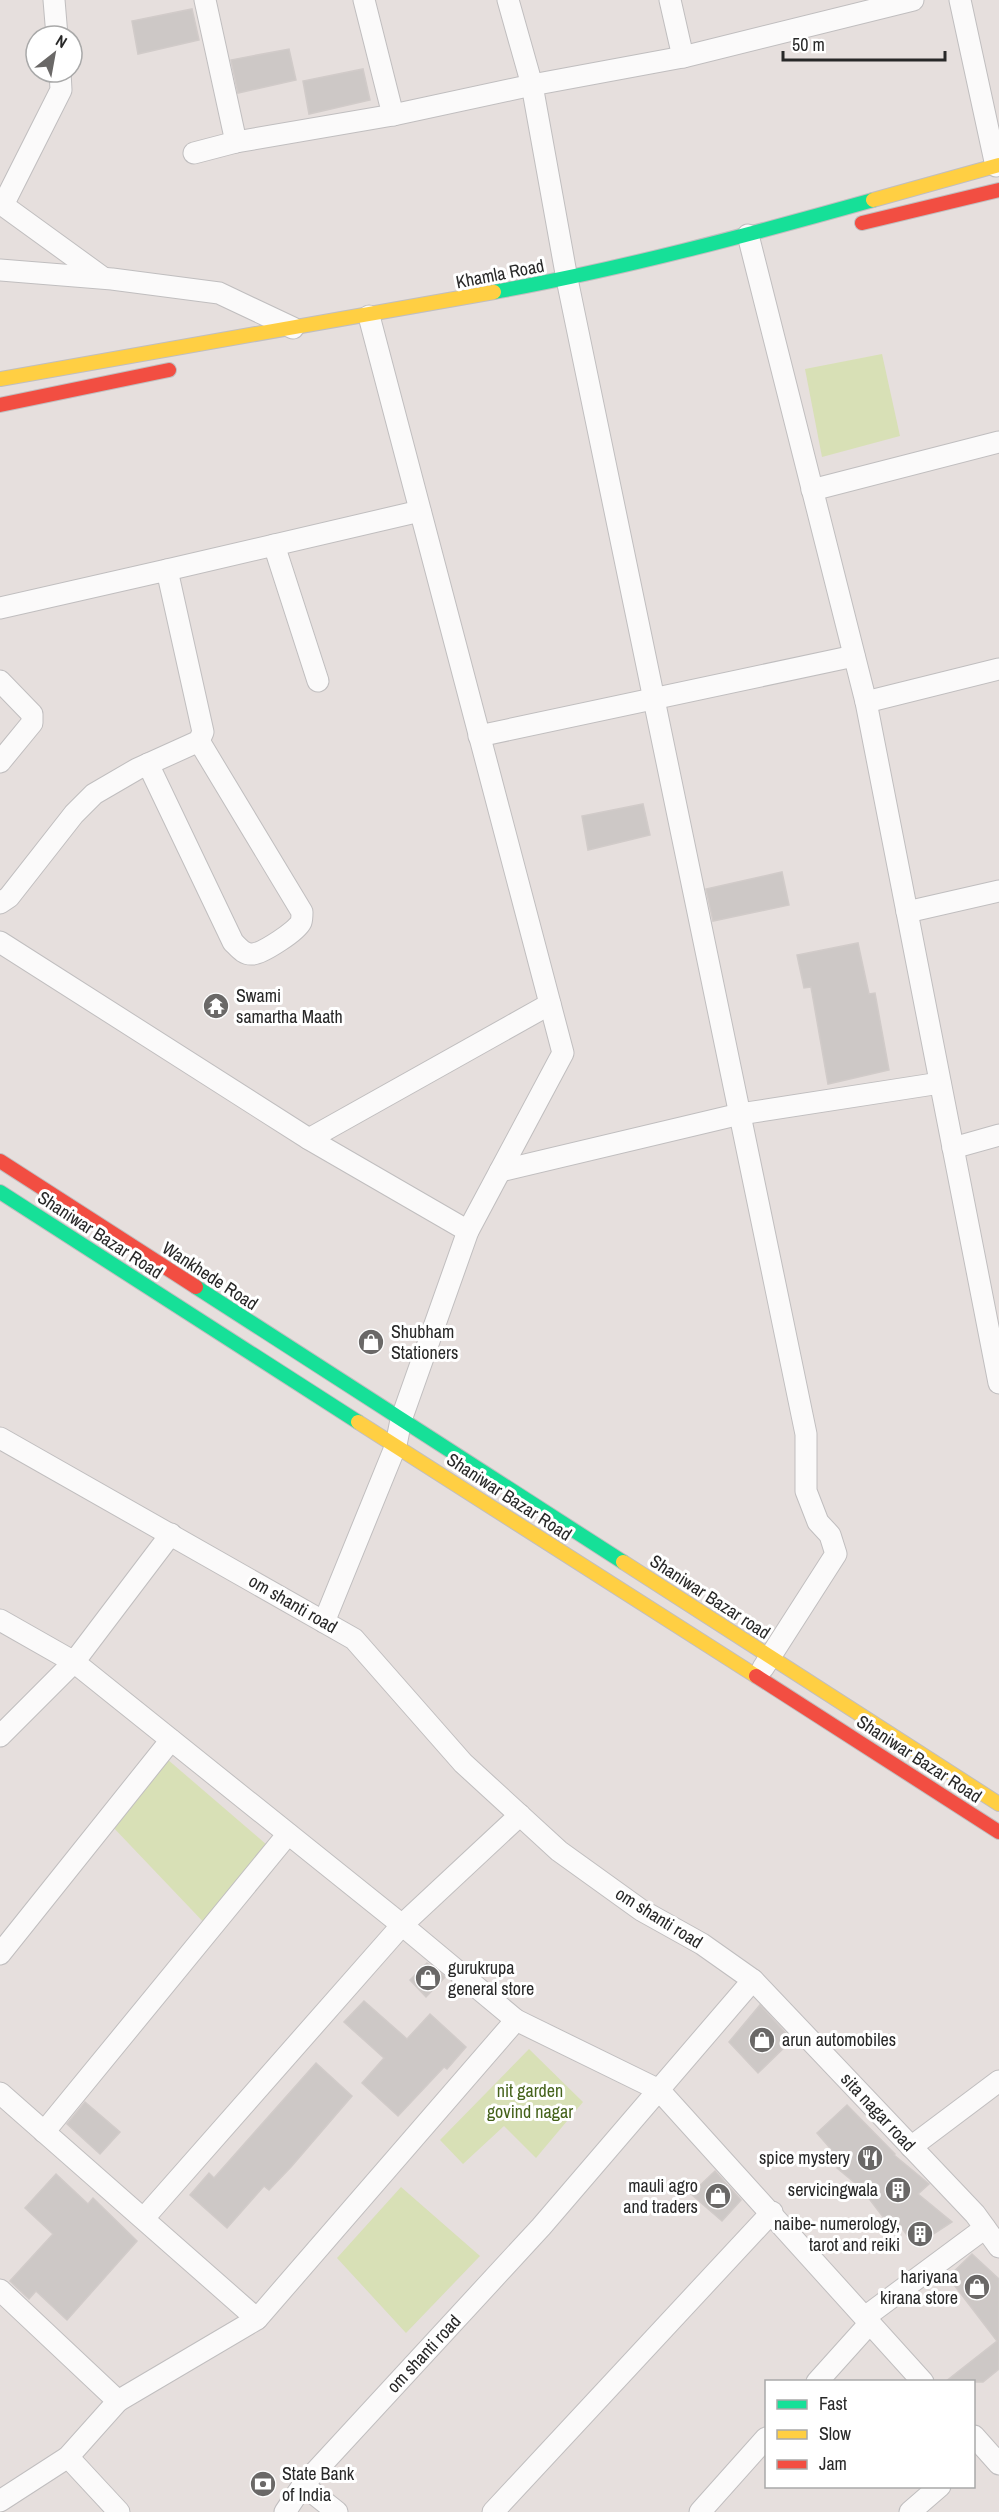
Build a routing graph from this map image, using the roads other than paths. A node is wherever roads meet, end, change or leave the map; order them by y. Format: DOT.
graph roads {
  1 [pos="54,0"];
  2 [pos="205,0"];
  3 [pos="364,0"];
  4 [pos="508,0"];
  5 [pos="670,0"];
  6 [pos="913,0"];
  7 [pos="960,0"];
  8 [pos="56,24"];
  9 [pos="683,57"];
  10 [pos="61,84"];
  11 [pos="532,85"];
  12 [pos="393,115"];
  13 [pos="236,142"];
  14 [pos="194,153"];
  15 [pos="998,165"];
  16 [pos="999,190"];
  17 [pos="1,204"];
  18 [pos="851,225"];
  19 [pos="754,243"];
  20 [pos="0,270"];
  21 [pos="102,278"];
  22 [pos="568,284"];
  23 [pos="417,320"];
  24 [pos="372,326"];
  25 [pos="295,329"];
  26 [pos="183,367"];
  27 [pos="0,379"];
  28 [pos="0,405"];
  29 [pos="999,442"];
  30 [pos="812,490"];
  31 [pos="420,511"];
  32 [pos="274,545"];
  33 [pos="167,570"];
  34 [pos="0,608"];
  35 [pos="854,656"];
  36 [pos="999,669"];
  37 [pos="0,681"];
  38 [pos="318,681"];
  39 [pos="653,697"];
  40 [pos="866,702"];
  41 [pos="201,736"];
  42 [pos="479,736"];
  43 [pos="0,762"];
  44 [pos="148,764"];
  45 [pos="999,891"];
  46 [pos="0,903"];
  47 [pos="312,909"];
  48 [pos="907,912"];
  49 [pos="0,942"];
  50 [pos="550,1004"];
  51 [pos="940,1083"];
  52 [pos="740,1114"];
  53 [pos="999,1135"];
  54 [pos="309,1139"];
  55 [pos="953,1148"];
  56 [pos="0,1161"];
  57 [pos="500,1171"];
  58 [pos="0,1192"];
  59 [pos="468,1231"];
  60 [pos="999,1383"];
  61 [pos="401,1420"];
  62 [pos="0,1438"];
  63 [pos="396,1445"];
  64 [pos="171,1534"];
  65 [pos="0,1620"];
  66 [pos="324,1622"];
  67 [pos="771,1657"];
  68 [pos="74,1662"];
  69 [pos="757,1677"];
  70 [pos="0,1736"];
  71 [pos="171,1740"];
  72 [pos="999,1804"];
  73 [pos="520,1815"];
  74 [pos="999,1832"];
  75 [pos="288,1834"];
  76 [pos="402,1925"];
  77 [pos="0,1954"];
  78 [pos="753,1980"];
  79 [pos="516,2020"];
  80 [pos="999,2081"];
  81 [pos="659,2090"];
  82 [pos="0,2093"];
  83 [pos="44,2132"];
  84 [pos="911,2147"];
  85 [pos="772,2212"];
  86 [pos="144,2218"];
  87 [pos="985,2228"];
  88 [pos="999,2247"];
  89 [pos="0,2290"];
  90 [pos="257,2319"];
  91 [pos="867,2320"];
  92 [pos="820,2380"];
  93 [pos="921,2380"];
  94 [pos="118,2401"];
  95 [pos="765,2439"];
  96 [pos="68,2457"];
  97 [pos="303,2485"];
  98 [pos="939,2488"];
  99 [pos="0,2501"];
  100 [pos="119,2512"];
  101 [pos="285,2512"];
  102 [pos="337,2512"];
  103 [pos="493,2512"];
  104 [pos="700,2512"];
  105 [pos="910,2512"];
  1 -- 8 [label="street"];
  2 -- 13 [label="street"];
  3 -- 12 [label="street"];
  4 -- 11 [label="street"];
  5 -- 9 [label="street"];
  6 -- 9 [label="street"];
  7 -- 15 [label="street"];
  9 -- 11 [label="street"];
  10 -- 17 [label="street"];
  11 -- 12 [label="street"];
  11 -- 22 [label="street"];
  12 -- 13 [label="street"];
  13 -- 14 [label="street"];
  15 -- 19 [label="main road, Khamla Road"];
  16 -- 18 [label="main road"];
  17 -- 21 [label="street"];
  19 -- 22 [label="main road, Khamla Road"];
  19 -- 30 [label="street"];
  20 -- 21 [label="street"];
  21 -- 25 [label="street"];
  22 -- 23 [label="main road, Khamla Road"];
  22 -- 24 [label="main road, Khamla Road"];
  22 -- 39 [label="street"];
  24 -- 25 [label="main road, Khamla Road"];
  24 -- 31 [label="street"];
  25 -- 27 [label="main road, Khamla Road"];
  26 -- 28 [label="main road"];
  29 -- 30 [label="street"];
  30 -- 35 [label="street"];
  31 -- 32 [label="street"];
  31 -- 42 [label="street"];
  32 -- 33 [label="street"];
  32 -- 38 [label="street"];
  33 -- 34 [label="street"];
  33 -- 41 [label="street"];
  35 -- 39 [label="street"];
  35 -- 40 [label="street"];
  36 -- 40 [label="street"];
  37 -- 43 [label="street"];
  39 -- 42 [label="street"];
  39 -- 52 [label="street"];
  40 -- 48 [label="street"];
  41 -- 44 [label="street"];
  41 -- 44 [label="street"];
  41 -- 47 [label="street"];
  42 -- 50 [label="street"];
  44 -- 46 [label="street"];
  45 -- 48 [label="street"];
  48 -- 51 [label="street"];
  49 -- 54 [label="street"];
  50 -- 54 [label="street"];
  50 -- 57 [label="street"];
  51 -- 52 [label="street"];
  51 -- 55 [label="street"];
  52 -- 57 [label="street"];
  52 -- 67 [label="street"];
  53 -- 55 [label="street"];
  54 -- 59 [label="street"];
  55 -- 60 [label="street"];
  56 -- 61 [label="main road, Wankhede Road"];
  57 -- 59 [label="street"];
  58 -- 63 [label="main road, Shaniwar Bazar Road"];
  59 -- 61 [label="street"];
  61 -- 63 [label="street"];
  61 -- 67 [label="main road, Shaniwar Bazar road"];
  62 -- 64 [label="street, om shanti road"];
  63 -- 66 [label="street"];
  63 -- 69 [label="main road, Shaniwar Bazar Road"];
  64 -- 66 [label="street, om shanti road"];
  64 -- 68 [label="street"];
  65 -- 68 [label="street"];
  66 -- 73 [label="street, om shanti road"];
  67 -- 69 [label="street"];
  67 -- 72 [label="main road, Shaniwar Bazar road"];
  68 -- 70 [label="street"];
  68 -- 71 [label="street"];
  69 -- 74 [label="main road, Shaniwar Bazar Road"];
  71 -- 75 [label="street"];
  71 -- 77 [label="street"];
  73 -- 76 [label="street"];
  73 -- 78 [label="street, om shanti road"];
  75 -- 76 [label="street"];
  75 -- 83 [label="street"];
  76 -- 79 [label="street"];
  76 -- 86 [label="street"];
  78 -- 81 [label="street, om shanti road"];
  78 -- 84 [label="street, sita nagar road"];
  79 -- 81 [label="street"];
  79 -- 90 [label="street"];
  80 -- 84 [label="street"];
  81 -- 85 [label="street"];
  81 -- 97 [label="street, om shanti road"];
  82 -- 83 [label="street"];
  83 -- 86 [label="street"];
  84 -- 87 [label="street, sita nagar road"];
  85 -- 91 [label="street"];
  85 -- 103 [label="street"];
  86 -- 90 [label="street"];
  87 -- 88 [label="street, sita nagar road"];
  87 -- 91 [label="street"];
  89 -- 94 [label="street"];
  90 -- 94 [label="street"];
  91 -- 92 [label="street"];
  91 -- 93 [label="street"];
  94 -- 96 [label="street"];
  95 -- 104 [label="street"];
  96 -- 99 [label="street"];
  96 -- 100 [label="street"];
  97 -- 101 [label="street, om shanti road"];
  97 -- 102 [label="street"];
  98 -- 105 [label="street"];
}
